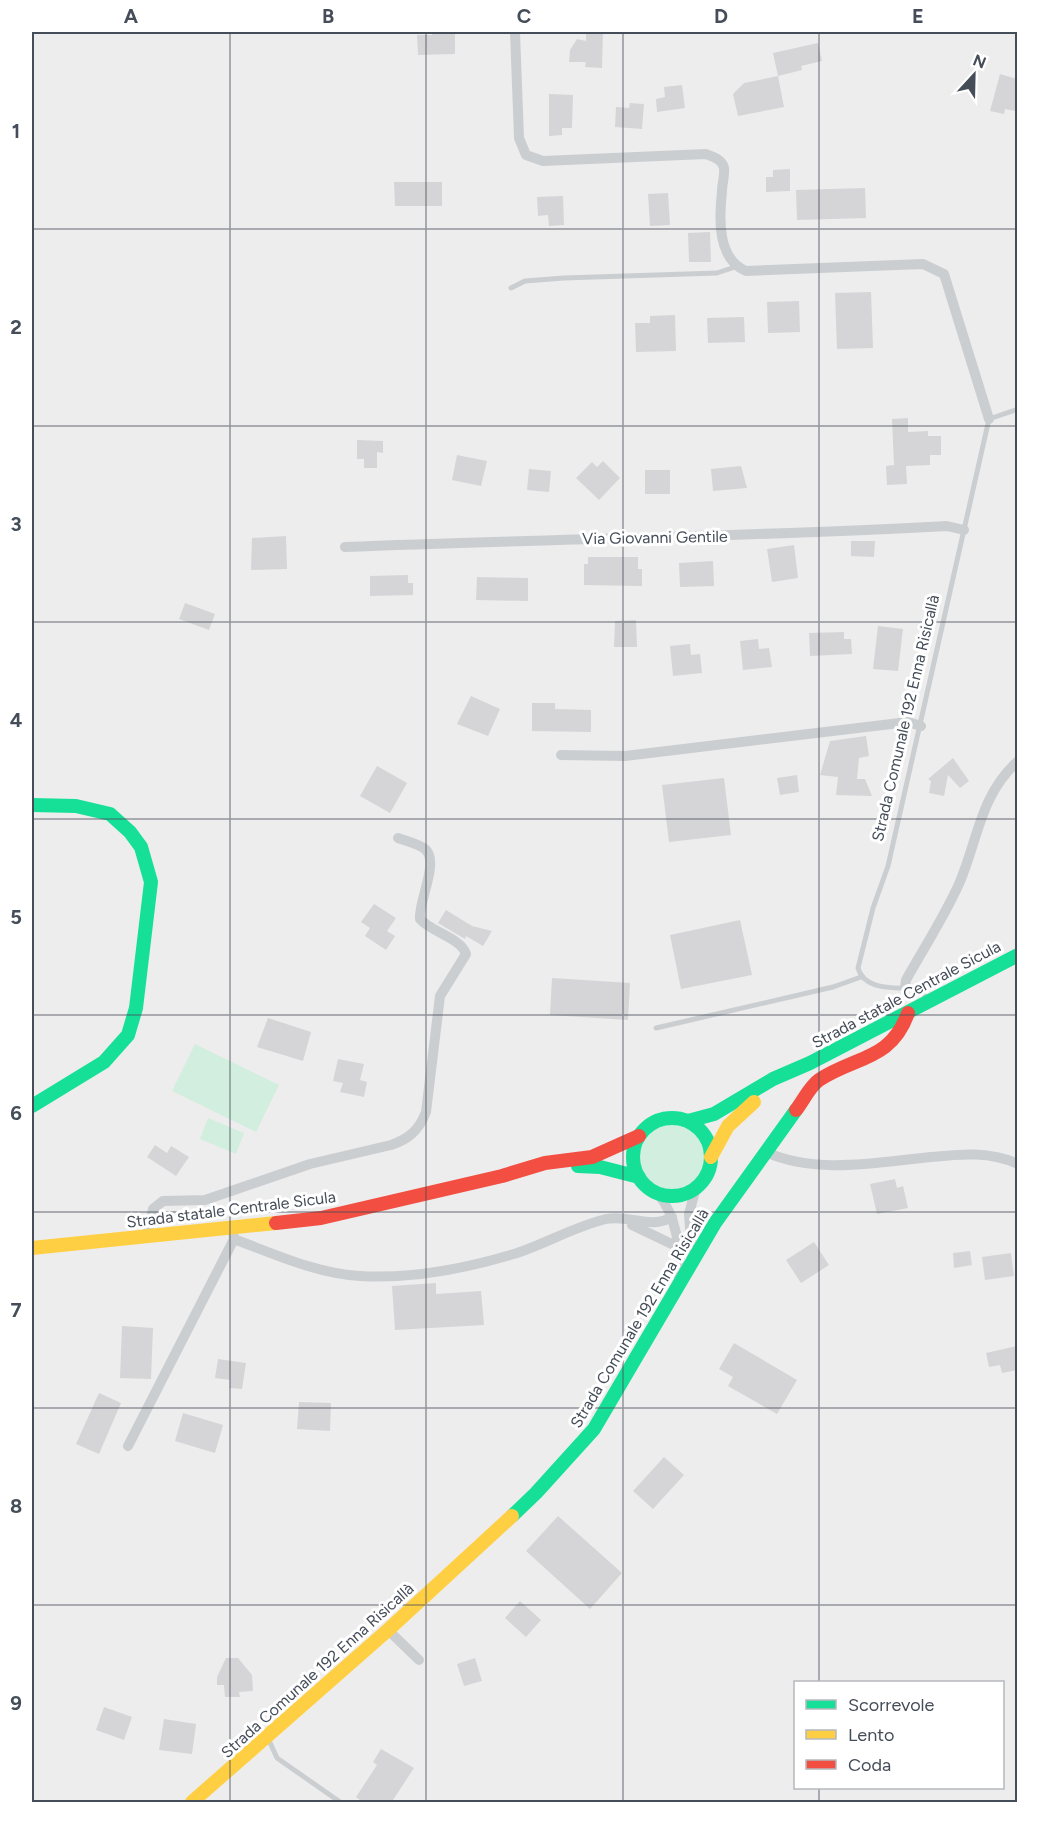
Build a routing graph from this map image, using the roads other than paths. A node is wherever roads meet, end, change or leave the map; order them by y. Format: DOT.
graph roads {
  1 [pos="515,32"];
  2 [pos="735,267"];
  3 [pos="511,288"];
  4 [pos="1017,409"];
  5 [pos="989,419"];
  6 [pos="964,530"];
  7 [pos="345,547"];
  8 [pos="921,726"];
  9 [pos="561,755"];
  10 [pos="1017,761"];
  11 [pos="32,805"];
  12 [pos="398,838"];
  13 [pos="1017,955"];
  14 [pos="861,977"];
  15 [pos="905,987"];
  16 [pos="928,1002"];
  17 [pos="908,1013"];
  18 [pos="656,1028"];
  19 [pos="810,1064"];
  20 [pos="32,1106"];
  21 [pos="688,1121"];
  22 [pos="639,1136"];
  23 [pos="766,1152"];
  24 [pos="711,1156"];
  25 [pos="1017,1164"];
  26 [pos="502,1176"];
  27 [pos="639,1177"];
  28 [pos="696,1187"];
  29 [pos="657,1193"];
  30 [pos="672,1217"];
  31 [pos="609,1218"];
  32 [pos="233,1233"];
  33 [pos="147,1236"];
  34 [pos="678,1247"];
  35 [pos="32,1248"];
  36 [pos="693,1262"];
  37 [pos="679,1285"];
  38 [pos="128,1446"];
  39 [pos="388,1630"];
  40 [pos="419,1660"];
  41 [pos="267,1737"];
  42 [pos="192,1803"];
  43 [pos="340,1803"];
  1 -- 2 [label="street"];
  2 -- 3 [label="lane"];
  2 -- 5 [label="street"];
  4 -- 5 [label="lane"];
  5 -- 6 [label="lane, Strada Comunale 192 Enna Risicallà"];
  6 -- 7 [label="street, Via Giovanni Gentile"];
  6 -- 8 [label="lane, Strada Comunale 192 Enna Risicallà"];
  8 -- 9 [label="street"];
  8 -- 14 [label="lane, Strada Comunale 192 Enna Risicallà"];
  10 -- 15 [label="street"];
  11 -- 20 [label="main road"];
  12 -- 33 [label="street"];
  13 -- 16 [label="main road, Strada statale Centrale Sicula"];
  14 -- 15 [label="lane"];
  14 -- 18 [label="lane"];
  15 -- 16 [label="lane"];
  16 -- 17 [label="main road, Strada statale Centrale Sicula"];
  17 -- 19 [label="main road, Strada statale Centrale Sicula"];
  17 -- 23 [label="main road, Strada Comunale 192 Enna Risicallà"];
  19 -- 21 [label="main road, Strada statale Centrale Sicula"];
  19 -- 24 [label="main road, Strada statale Centrale Sicula"];
  21 -- 22 [label="main road"];
  21 -- 24 [label="main road"];
  22 -- 26 [label="main road, Strada statale Centrale Sicula"];
  22 -- 27 [label="main road"];
  23 -- 25 [label="street"];
  23 -- 36 [label="main road, Strada Comunale 192 Enna Risicallà"];
  24 -- 28 [label="main road"];
  26 -- 27 [label="main road, Strada statale Centrale Sicula"];
  26 -- 32 [label="main road, Strada statale Centrale Sicula"];
  27 -- 29 [label="main road"];
  28 -- 29 [label="main road"];
  28 -- 36 [label="street"];
  29 -- 30 [label="street"];
  30 -- 31 [label="street"];
  30 -- 34 [label="street"];
  31 -- 32 [label="street"];
  31 -- 34 [label="street"];
  32 -- 33 [label="main road, Strada statale Centrale Sicula"];
  32 -- 38 [label="street"];
  33 -- 35 [label="main road, Strada statale Centrale Sicula"];
  34 -- 37 [label="street"];
  36 -- 37 [label="main road, Strada Comunale 192 Enna Risicallà"];
  37 -- 39 [label="main road, Strada Comunale 192 Enna Risicallà"];
  39 -- 40 [label="street"];
  39 -- 41 [label="main road, Strada Comunale 192 Enna Risicallà"];
  41 -- 42 [label="main road, Strada Comunale 192 Enna Risicallà"];
  41 -- 43 [label="lane"];
}
